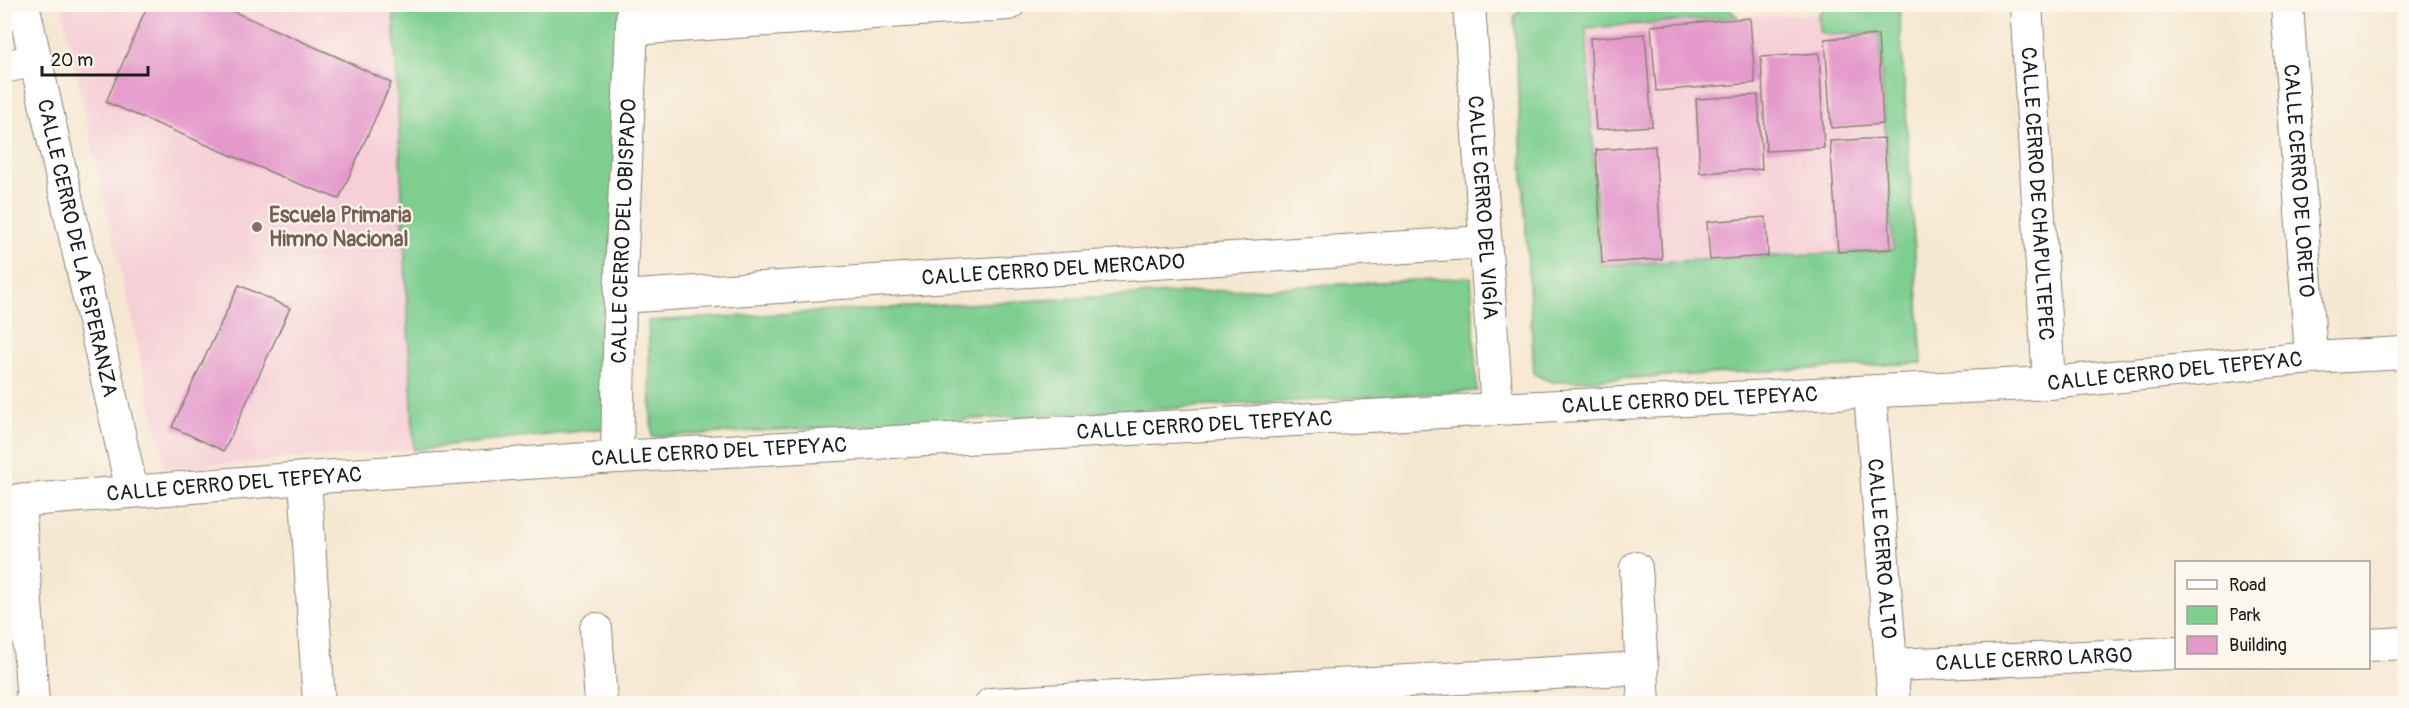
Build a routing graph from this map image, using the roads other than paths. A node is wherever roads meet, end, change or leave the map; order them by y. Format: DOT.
graph roads {
  1 [pos="22,4"];
  2 [pos="1009,4"];
  3 [pos="1469,4"];
  4 [pos="2026,4"];
  5 [pos="2287,4"];
  6 [pos="632,17"];
  7 [pos="36,60"];
  8 [pos="4,67"];
  9 [pos="1485,242"];
  10 [pos="620,297"];
  11 [pos="2404,352"];
  12 [pos="2311,358"];
  13 [pos="2049,383"];
  14 [pos="1870,393"];
  15 [pos="1497,409"];
  16 [pos="617,457"];
  17 [pos="305,478"];
  18 [pos="132,491"];
  19 [pos="12,501"];
  20 [pos="1636,568"];
  21 [pos="596,629"];
  22 [pos="2404,643"];
  23 [pos="2370,645"];
  24 [pos="2175,653"];
  25 [pos="1893,665"];
  26 [pos="1642,668"];
  27 [pos="33,704"];
  28 [pos="319,704"];
  29 [pos="601,704"];
  30 [pos="991,704"];
  31 [pos="1644,704"];
  32 [pos="1894,704"];
  1 -- 7 [label="street, CALLE CERRO DE LA ESPERANZA"];
  2 -- 6 [label="street"];
  3 -- 9 [label="street, CALLE CERRO DEL VIGÍA"];
  4 -- 13 [label="street, CALLE CERRO DE CHAPULTEPEC"];
  5 -- 12 [label="street, CALLE CERRO DE LORETO"];
  6 -- 10 [label="street, CALLE CERRO DEL OBISPADO"];
  7 -- 8 [label="street"];
  7 -- 18 [label="street, CALLE CERRO DE LA ESPERANZA"];
  9 -- 10 [label="street, CALLE CERRO DEL MERCADO"];
  9 -- 15 [label="street, CALLE CERRO DEL VIGÍA"];
  10 -- 16 [label="street, CALLE CERRO DEL OBISPADO"];
  11 -- 12 [label="street, CALLE CERRO DEL TEPEYAC"];
  12 -- 13 [label="street, CALLE CERRO DEL TEPEYAC"];
  13 -- 14 [label="street, CALLE CERRO DEL TEPEYAC"];
  14 -- 15 [label="street, CALLE CERRO DEL TEPEYAC"];
  14 -- 25 [label="street, CALLE CERRO ALTO"];
  15 -- 16 [label="street, CALLE CERRO DEL TEPEYAC"];
  16 -- 17 [label="street, CALLE CERRO DEL TEPEYAC"];
  17 -- 18 [label="street, CALLE CERRO DEL TEPEYAC"];
  17 -- 28 [label="street"];
  18 -- 19 [label="street, CALLE CERRO DEL TEPEYAC"];
  19 -- 27 [label="street"];
  20 -- 26 [label="street"];
  21 -- 29 [label="street"];
  22 -- 23 [label="street"];
  24 -- 25 [label="street, CALLE CERRO LARGO"];
  25 -- 32 [label="street, CALLE CERRO ALTO"];
  26 -- 30 [label="street"];
  26 -- 31 [label="street"];
}
